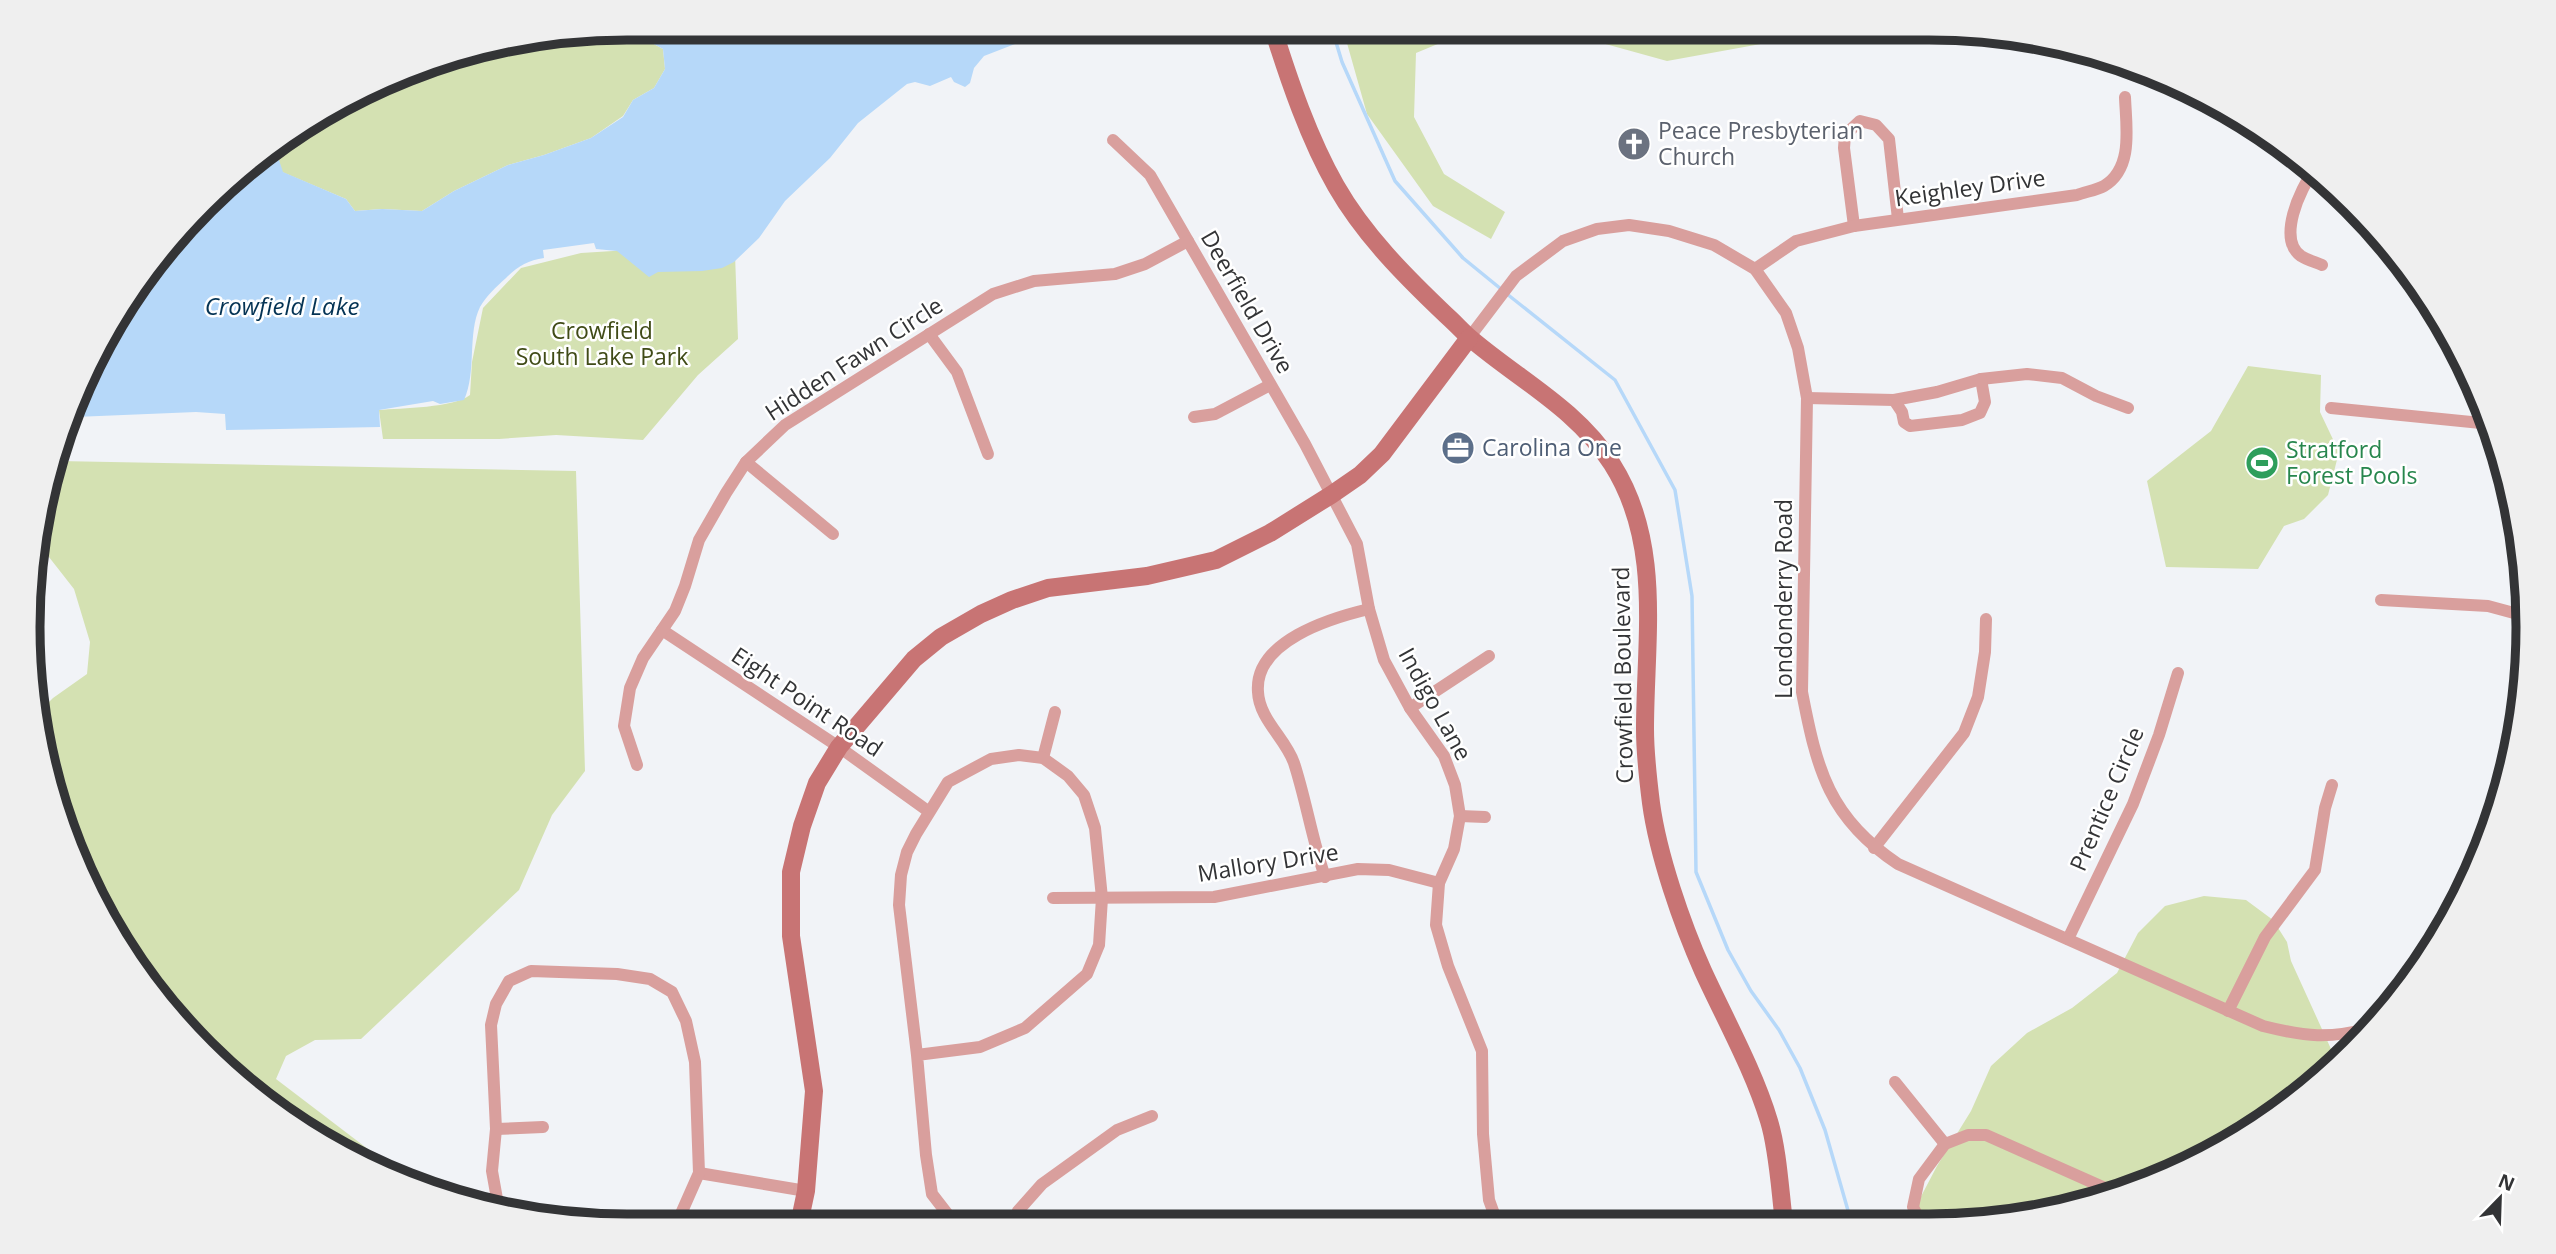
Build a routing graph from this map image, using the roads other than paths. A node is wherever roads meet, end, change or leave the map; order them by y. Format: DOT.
graph roads {
  1 [pos="1276,40"];
  2 [pos="2124,97"];
  3 [pos="1112,140"];
  4 [pos="2309,180"];
  5 [pos="1898,219"];
  6 [pos="1854,226"];
  7 [pos="1188,241"];
  8 [pos="2322,265"];
  9 [pos="1755,268"];
  10 [pos="929,334"];
  11 [pos="1469,338"];
  12 [pos="1982,379"];
  13 [pos="1270,385"];
  14 [pos="1807,398"];
  15 [pos="1894,400"];
  16 [pos="2128,408"];
  17 [pos="2331,408"];
  18 [pos="1194,417"];
  19 [pos="2479,423"];
  20 [pos="988,454"];
  21 [pos="746,462"];
  22 [pos="1331,495"];
  23 [pos="833,534"];
  24 [pos="2381,600"];
  25 [pos="1369,609"];
  26 [pos="2515,613"];
  27 [pos="1986,619"];
  28 [pos="662,630"];
  29 [pos="1489,656"];
  30 [pos="2178,673"];
  31 [pos="1410,708"];
  32 [pos="1055,712"];
  33 [pos="839,747"];
  34 [pos="1043,758"];
  35 [pos="637,765"];
  36 [pos="2332,785"];
  37 [pos="928,811"];
  38 [pos="1460,816"];
  39 [pos="1485,817"];
  40 [pos="1874,848"];
  41 [pos="1325,877"];
  42 [pos="1440,883"];
  43 [pos="1054,898"];
  44 [pos="1102,898"];
  45 [pos="2068,939"];
  46 [pos="2228,1012"];
  47 [pos="2352,1033"];
  48 [pos="917,1055"];
  49 [pos="1895,1082"];
  50 [pos="1152,1116"];
  51 [pos="543,1127"];
  52 [pos="496,1129"];
  53 [pos="1945,1144"];
  54 [pos="699,1173"];
  55 [pos="2103,1187"];
  56 [pos="806,1191"];
  57 [pos="497,1199"];
  58 [pos="681,1214"];
  59 [pos="801,1214"];
  60 [pos="947,1214"];
  61 [pos="1017,1214"];
  62 [pos="1494,1214"];
  63 [pos="1783,1214"];
  64 [pos="1916,1214"];
  1 -- 11 [label="main road, Crowfield Boulevard"];
  2 -- 5 [label="street, Keighley Drive"];
  3 -- 7 [label="street, Deerfield Drive"];
  4 -- 8 [label="street"];
  5 -- 6 [label="street, Keighley Drive"];
  5 -- 6 [label="street"];
  6 -- 9 [label="street, Keighley Drive"];
  7 -- 10 [label="street, Hidden Fawn Circle"];
  7 -- 13 [label="street, Deerfield Drive"];
  9 -- 11 [label="street, Londonderry Road"];
  9 -- 14 [label="street, Londonderry Road"];
  10 -- 20 [label="street"];
  10 -- 21 [label="street, Hidden Fawn Circle"];
  11 -- 22 [label="main road"];
  11 -- 63 [label="main road, Crowfield Boulevard"];
  12 -- 15 [label="street"];
  12 -- 15 [label="street"];
  12 -- 16 [label="street"];
  13 -- 18 [label="street"];
  13 -- 22 [label="street, Deerfield Drive"];
  14 -- 15 [label="street"];
  14 -- 40 [label="street, Londonderry Road"];
  17 -- 19 [label="street"];
  21 -- 23 [label="street"];
  21 -- 28 [label="street, Hidden Fawn Circle"];
  22 -- 25 [label="street, Indigo Lane"];
  22 -- 33 [label="main road"];
  24 -- 26 [label="street"];
  25 -- 31 [label="street, Indigo Lane"];
  25 -- 41 [label="street"];
  27 -- 40 [label="street"];
  28 -- 33 [label="street, Eight Point Road"];
  28 -- 35 [label="street, Hidden Fawn Circle"];
  29 -- 31 [label="street"];
  30 -- 45 [label="street, Prentice Circle"];
  31 -- 38 [label="street, Indigo Lane"];
  32 -- 34 [label="street"];
  33 -- 37 [label="street, Eight Point Road"];
  33 -- 56 [label="main road"];
  34 -- 37 [label="street"];
  34 -- 44 [label="street"];
  36 -- 46 [label="street"];
  37 -- 48 [label="street"];
  38 -- 39 [label="street"];
  38 -- 42 [label="street, Indigo Lane"];
  40 -- 45 [label="street, Londonderry Road"];
  41 -- 42 [label="street, Mallory Drive"];
  41 -- 44 [label="street, Mallory Drive"];
  42 -- 62 [label="street, Indigo Lane"];
  43 -- 44 [label="street, Mallory Drive"];
  44 -- 48 [label="street"];
  45 -- 46 [label="street, Londonderry Road"];
  46 -- 47 [label="street, Londonderry Road"];
  48 -- 60 [label="street"];
  49 -- 53 [label="street"];
  50 -- 61 [label="street"];
  51 -- 52 [label="street"];
  52 -- 54 [label="street"];
  52 -- 57 [label="street"];
  53 -- 55 [label="street"];
  53 -- 64 [label="street"];
  54 -- 56 [label="street"];
  54 -- 58 [label="street"];
  56 -- 59 [label="main road"];
}
